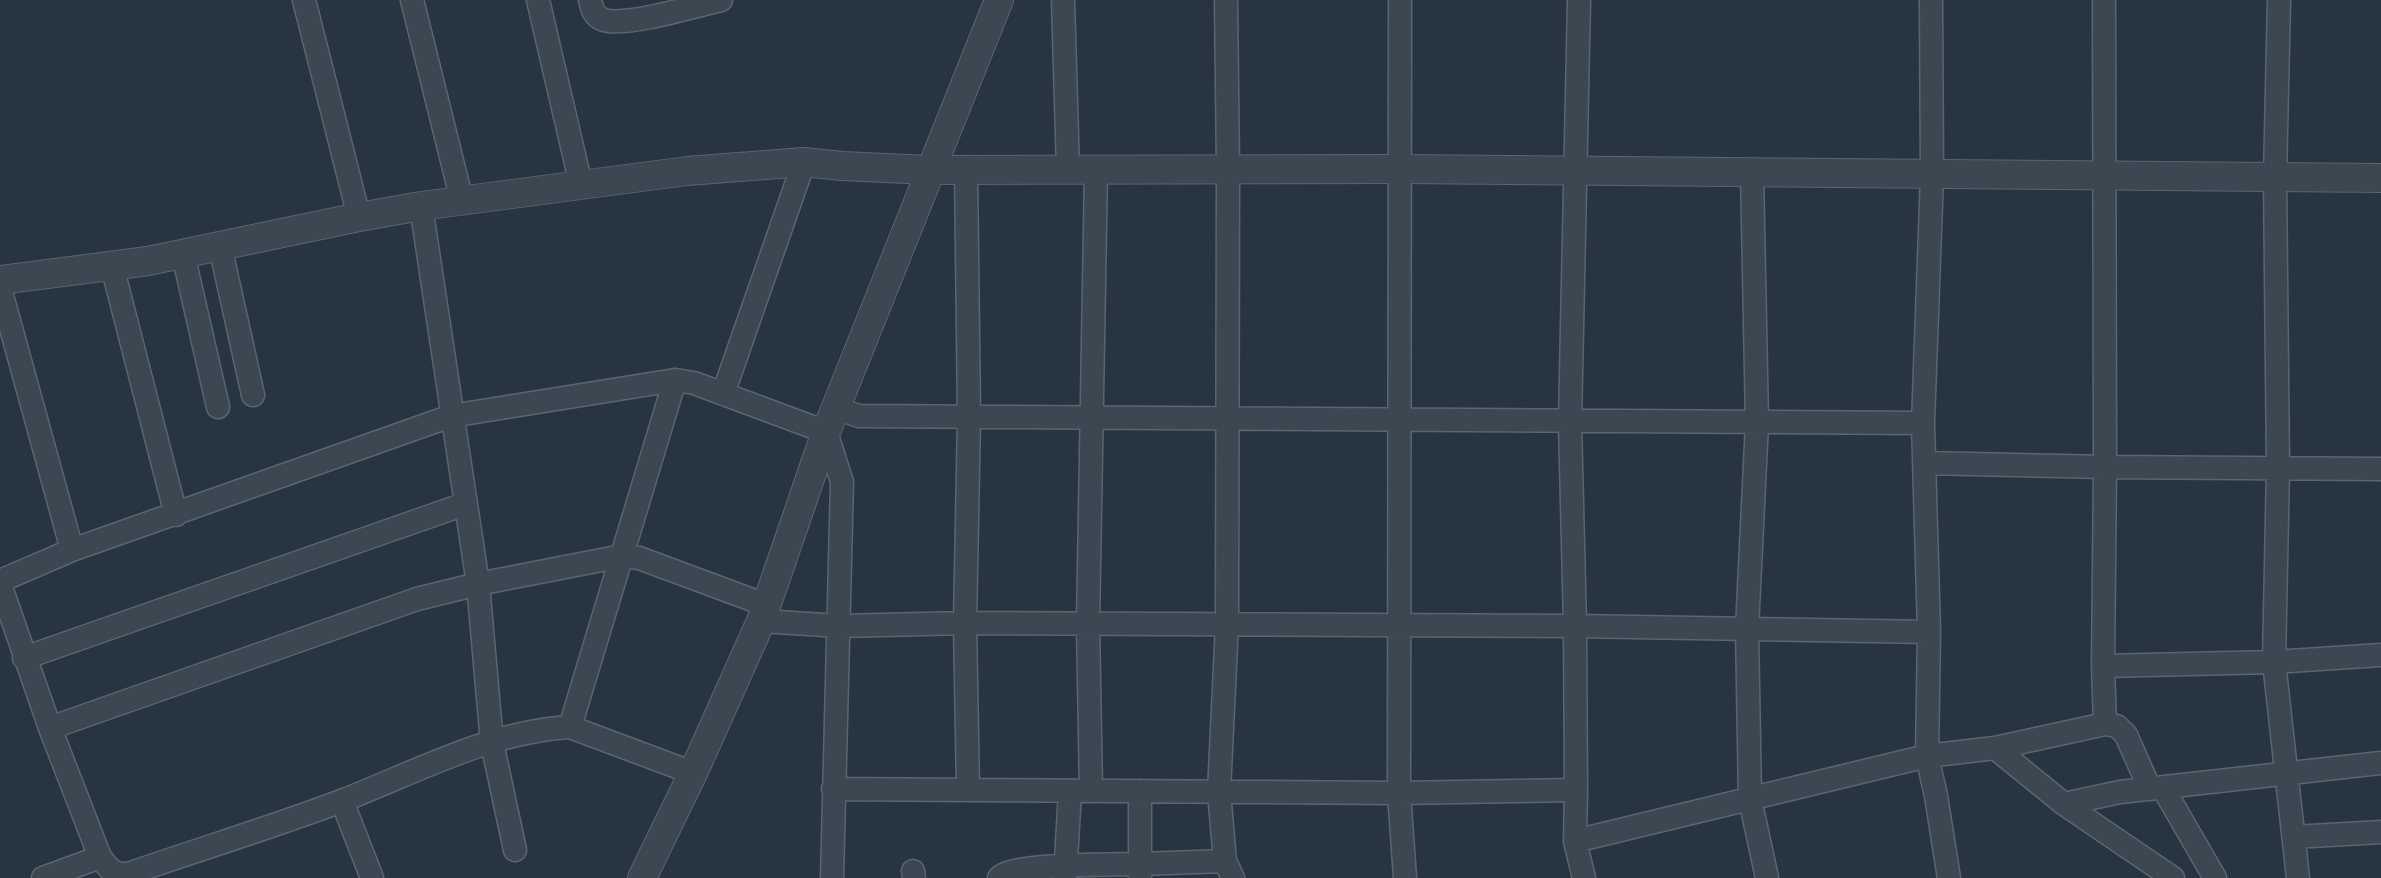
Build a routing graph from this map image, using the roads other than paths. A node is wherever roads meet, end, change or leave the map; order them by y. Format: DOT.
graph roads {
  1 [pos="304,0"];
  2 [pos="412,0"];
  3 [pos="538,0"];
  4 [pos="590,0"];
  5 [pos="722,0"];
  6 [pos="1063,0"];
  7 [pos="1226,0"];
  8 [pos="1400,0"];
  9 [pos="1579,0"];
  10 [pos="1931,0"];
  11 [pos="2104,0"];
  12 [pos="2279,0"];
  13 [pos="991,3"];
  14 [pos="804,162"];
  15 [pos="966,169"];
  16 [pos="1401,169"];
  17 [pos="930,170"];
  18 [pos="1068,170"];
  19 [pos="1096,170"];
  20 [pos="1228,170"];
  21 [pos="1574,172"];
  22 [pos="1752,173"];
  23 [pos="1932,174"];
  24 [pos="2104,176"];
  25 [pos="2275,177"];
  26 [pos="2381,178"];
  27 [pos="581,185"];
  28 [pos="462,201"];
  29 [pos="421,206"];
  30 [pos="359,217"];
  31 [pos="220,246"];
  32 [pos="183,254"];
  33 [pos="112,266"];
  34 [pos="0,280"];
  35 [pos="0,288"];
  36 [pos="675,380"];
  37 [pos="723,394"];
  38 [pos="253,395"];
  39 [pos="218,407"];
  40 [pos="451,416"];
  41 [pos="969,417"];
  42 [pos="1091,418"];
  43 [pos="1227,419"];
  44 [pos="831,420"];
  45 [pos="1399,420"];
  46 [pos="1570,422"];
  47 [pos="1757,422"];
  48 [pos="1923,423"];
  49 [pos="1924,463"];
  50 [pos="2105,467"];
  51 [pos="2278,468"];
  52 [pos="2381,468"];
  53 [pos="466,504"];
  54 [pos="176,515"];
  55 [pos="72,550"];
  56 [pos="622,556"];
  57 [pos="0,583"];
  58 [pos="478,584"];
  59 [pos="764,613"];
  60 [pos="965,623"];
  61 [pos="1088,623"];
  62 [pos="1227,624"];
  63 [pos="1401,625"];
  64 [pos="840,626"];
  65 [pos="1575,626"];
  66 [pos="1748,628"];
  67 [pos="1929,632"];
  68 [pos="2381,655"];
  69 [pos="24,658"];
  70 [pos="2274,662"];
  71 [pos="2103,666"];
  72 [pos="2105,724"];
  73 [pos="570,727"];
  74 [pos="50,728"];
  75 [pos="492,743"];
  76 [pos="1996,748"];
  77 [pos="1927,756"];
  78 [pos="2381,763"];
  79 [pos="693,773"];
  80 [pos="2288,774"];
  81 [pos="2156,788"];
  82 [pos="833,789"];
  83 [pos="968,790"];
  84 [pos="1576,790"];
  85 [pos="1081,791"];
  86 [pos="1140,791"];
  87 [pos="1219,792"];
  88 [pos="1399,793"];
  89 [pos="1750,799"];
  90 [pos="342,801"];
  91 [pos="2064,804"];
  92 [pos="2381,832"];
  93 [pos="2294,837"];
  94 [pos="1575,841"];
  95 [pos="515,850"];
  96 [pos="100,858"];
  97 [pos="1229,870"];
  98 [pos="1140,871"];
  99 [pos="1065,872"];
  100 [pos="43,878"];
  101 [pos="372,878"];
  102 [pos="642,878"];
  103 [pos="832,878"];
  104 [pos="999,878"];
  105 [pos="1405,878"];
  106 [pos="1584,878"];
  107 [pos="1767,878"];
  108 [pos="1949,878"];
  109 [pos="2173,878"];
  110 [pos="2215,878"];
  111 [pos="2298,878"];
  1 -- 30 [label="street"];
  2 -- 28 [label="street"];
  3 -- 27 [label="street"];
  4 -- 5 [label="street"];
  6 -- 18 [label="street"];
  7 -- 20 [label="street"];
  8 -- 16 [label="street"];
  9 -- 21 [label="street"];
  10 -- 23 [label="street"];
  11 -- 24 [label="street"];
  12 -- 25 [label="street"];
  13 -- 17 [label="street"];
  14 -- 17 [label="street"];
  14 -- 27 [label="street"];
  14 -- 37 [label="street"];
  15 -- 17 [label="street"];
  15 -- 18 [label="street"];
  15 -- 41 [label="street"];
  16 -- 20 [label="street"];
  16 -- 21 [label="street"];
  16 -- 45 [label="street"];
  17 -- 44 [label="street"];
  18 -- 19 [label="street"];
  19 -- 20 [label="street"];
  19 -- 42 [label="street"];
  20 -- 43 [label="street"];
  21 -- 22 [label="street"];
  21 -- 46 [label="street"];
  22 -- 23 [label="street"];
  22 -- 47 [label="street"];
  23 -- 24 [label="street"];
  23 -- 48 [label="street"];
  24 -- 25 [label="street"];
  24 -- 50 [label="street"];
  25 -- 26 [label="street"];
  25 -- 51 [label="street"];
  27 -- 28 [label="street"];
  28 -- 29 [label="street"];
  29 -- 30 [label="street"];
  29 -- 40 [label="street"];
  30 -- 31 [label="street"];
  31 -- 32 [label="street"];
  31 -- 38 [label="street"];
  32 -- 33 [label="street"];
  32 -- 39 [label="street"];
  33 -- 34 [label="street"];
  33 -- 54 [label="street"];
  35 -- 55 [label="street"];
  36 -- 37 [label="street"];
  36 -- 40 [label="street"];
  36 -- 56 [label="street"];
  37 -- 44 [label="street"];
  40 -- 53 [label="street"];
  40 -- 54 [label="street"];
  41 -- 42 [label="street"];
  41 -- 44 [label="street"];
  41 -- 60 [label="street"];
  42 -- 43 [label="street"];
  42 -- 61 [label="street"];
  43 -- 45 [label="street"];
  43 -- 62 [label="street"];
  44 -- 59 [label="street"];
  44 -- 64 [label="street"];
  45 -- 46 [label="street"];
  45 -- 63 [label="street"];
  46 -- 47 [label="street"];
  46 -- 65 [label="street"];
  47 -- 48 [label="street"];
  47 -- 66 [label="street"];
  48 -- 49 [label="street"];
  49 -- 50 [label="street"];
  49 -- 67 [label="street"];
  50 -- 51 [label="street"];
  50 -- 71 [label="street"];
  51 -- 52 [label="street"];
  51 -- 70 [label="street"];
  53 -- 58 [label="street"];
  53 -- 69 [label="street"];
  54 -- 55 [label="street"];
  55 -- 57 [label="street"];
  56 -- 58 [label="street"];
  56 -- 59 [label="street"];
  56 -- 73 [label="street"];
  57 -- 69 [label="street"];
  58 -- 74 [label="street"];
  58 -- 75 [label="street"];
  59 -- 64 [label="street"];
  59 -- 79 [label="street"];
  60 -- 61 [label="street"];
  60 -- 64 [label="street"];
  60 -- 83 [label="street"];
  61 -- 62 [label="street"];
  61 -- 85 [label="street"];
  62 -- 63 [label="street"];
  62 -- 87 [label="street"];
  63 -- 65 [label="street"];
  63 -- 88 [label="street"];
  64 -- 82 [label="street"];
  65 -- 66 [label="street"];
  65 -- 84 [label="street"];
  66 -- 67 [label="street"];
  66 -- 89 [label="street"];
  67 -- 77 [label="street"];
  68 -- 70 [label="street"];
  69 -- 74 [label="street"];
  70 -- 71 [label="street"];
  70 -- 80 [label="street"];
  71 -- 72 [label="street"];
  72 -- 76 [label="street"];
  72 -- 81 [label="street"];
  73 -- 75 [label="street"];
  73 -- 79 [label="street"];
  74 -- 96 [label="street"];
  75 -- 90 [label="street"];
  75 -- 95 [label="street"];
  76 -- 77 [label="street"];
  76 -- 91 [label="street"];
  77 -- 89 [label="street"];
  77 -- 108 [label="street"];
  78 -- 80 [label="street"];
  79 -- 102 [label="street"];
  80 -- 81 [label="street"];
  80 -- 93 [label="street"];
  81 -- 91 [label="street"];
  81 -- 110 [label="street"];
  82 -- 83 [label="street"];
  82 -- 103 [label="street"];
  83 -- 85 [label="street"];
  84 -- 88 [label="street"];
  84 -- 94 [label="street"];
  85 -- 86 [label="street"];
  85 -- 99 [label="street"];
  86 -- 87 [label="street"];
  86 -- 98 [label="street"];
  87 -- 88 [label="street"];
  87 -- 97 [label="street"];
  88 -- 105 [label="street"];
  89 -- 94 [label="street"];
  89 -- 107 [label="street"];
  90 -- 96 [label="street"];
  90 -- 101 [label="street"];
  91 -- 109 [label="street"];
  92 -- 93 [label="street"];
  93 -- 111 [label="street"];
  94 -- 106 [label="street"];
  96 -- 100 [label="street"];
  97 -- 98 [label="street"];
  98 -- 99 [label="street"];
  99 -- 104 [label="street"];
}
